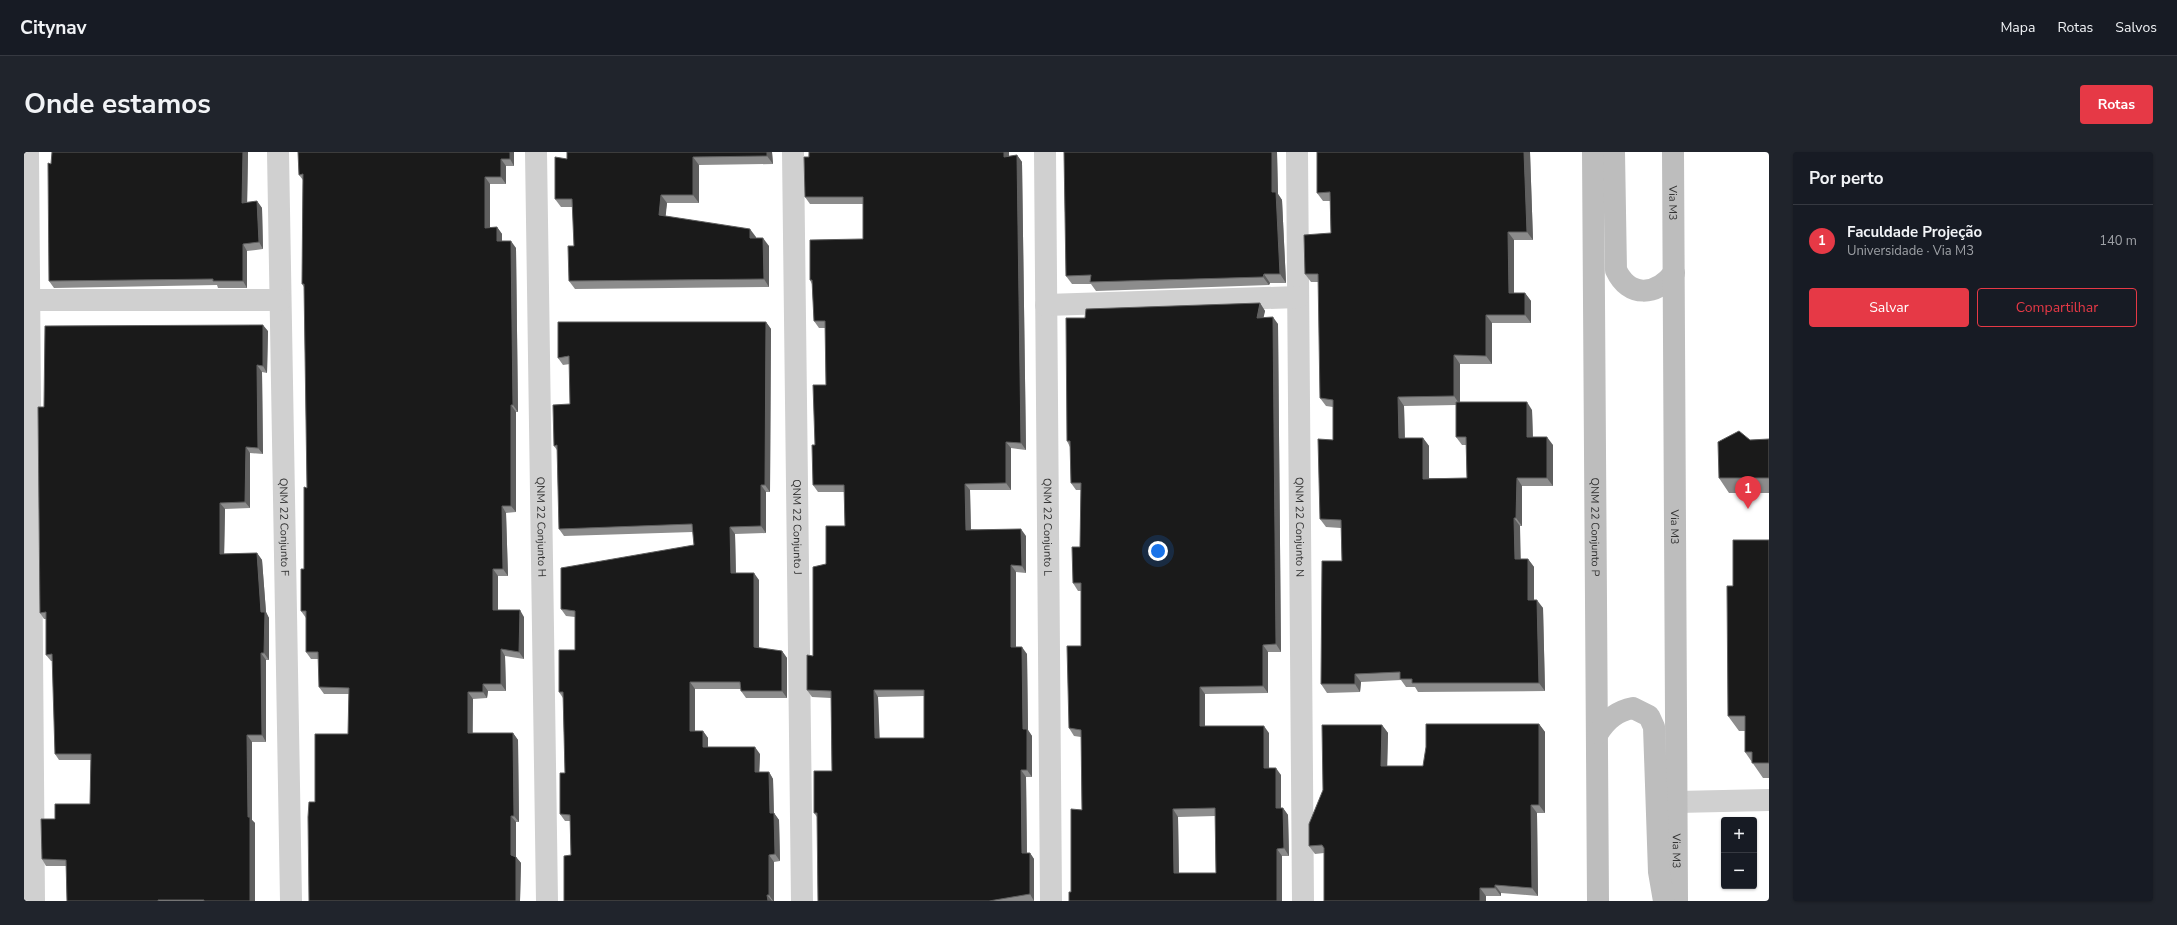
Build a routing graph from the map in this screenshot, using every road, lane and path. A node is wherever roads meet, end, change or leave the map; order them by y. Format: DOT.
graph roads {
  1 [pos="28,152"];
  2 [pos="278,152"];
  3 [pos="536,152"];
  4 [pos="793,152"];
  5 [pos="1045,152"];
  6 [pos="1297,152"];
  7 [pos="1593,152"];
  8 [pos="1614,152"];
  9 [pos="1673,152"];
  10 [pos="1674,273"];
  11 [pos="1298,297"];
  12 [pos="29,300"];
  13 [pos="280,300"];
  14 [pos="1046,305"];
  15 [pos="1598,733"];
  16 [pos="1769,800"];
  17 [pos="1677,802"];
  18 [pos="34,901"];
  19 [pos="291,901"];
  20 [pos="547,901"];
  21 [pos="802,901"];
  22 [pos="1051,901"];
  23 [pos="1303,901"];
  24 [pos="1598,901"];
  25 [pos="1664,901"];
  26 [pos="1677,901"];
  1 -- 12 [label="street"];
  2 -- 13 [label="street, QNM 22 Conjunto F"];
  3 -- 20 [label="street, QNM 22 Conjunto H"];
  4 -- 21 [label="street, QNM 22 Conjunto J"];
  5 -- 14 [label="street, QNM 22 Conjunto L"];
  6 -- 11 [label="street, QNM 22 Conjunto N"];
  7 -- 15 [label="main road, QNM 22 Conjunto P"];
  8 -- 10 [label="main road"];
  9 -- 10 [label="main road, Via M3"];
  10 -- 17 [label="main road, Via M3"];
  11 -- 14 [label="street"];
  11 -- 23 [label="street, QNM 22 Conjunto N"];
  12 -- 13 [label="street"];
  12 -- 18 [label="street"];
  13 -- 19 [label="street, QNM 22 Conjunto F"];
  14 -- 22 [label="street, QNM 22 Conjunto L"];
  15 -- 24 [label="main road, QNM 22 Conjunto P"];
  15 -- 25 [label="main road"];
  16 -- 17 [label="street"];
  17 -- 26 [label="main road, Via M3"];
}
